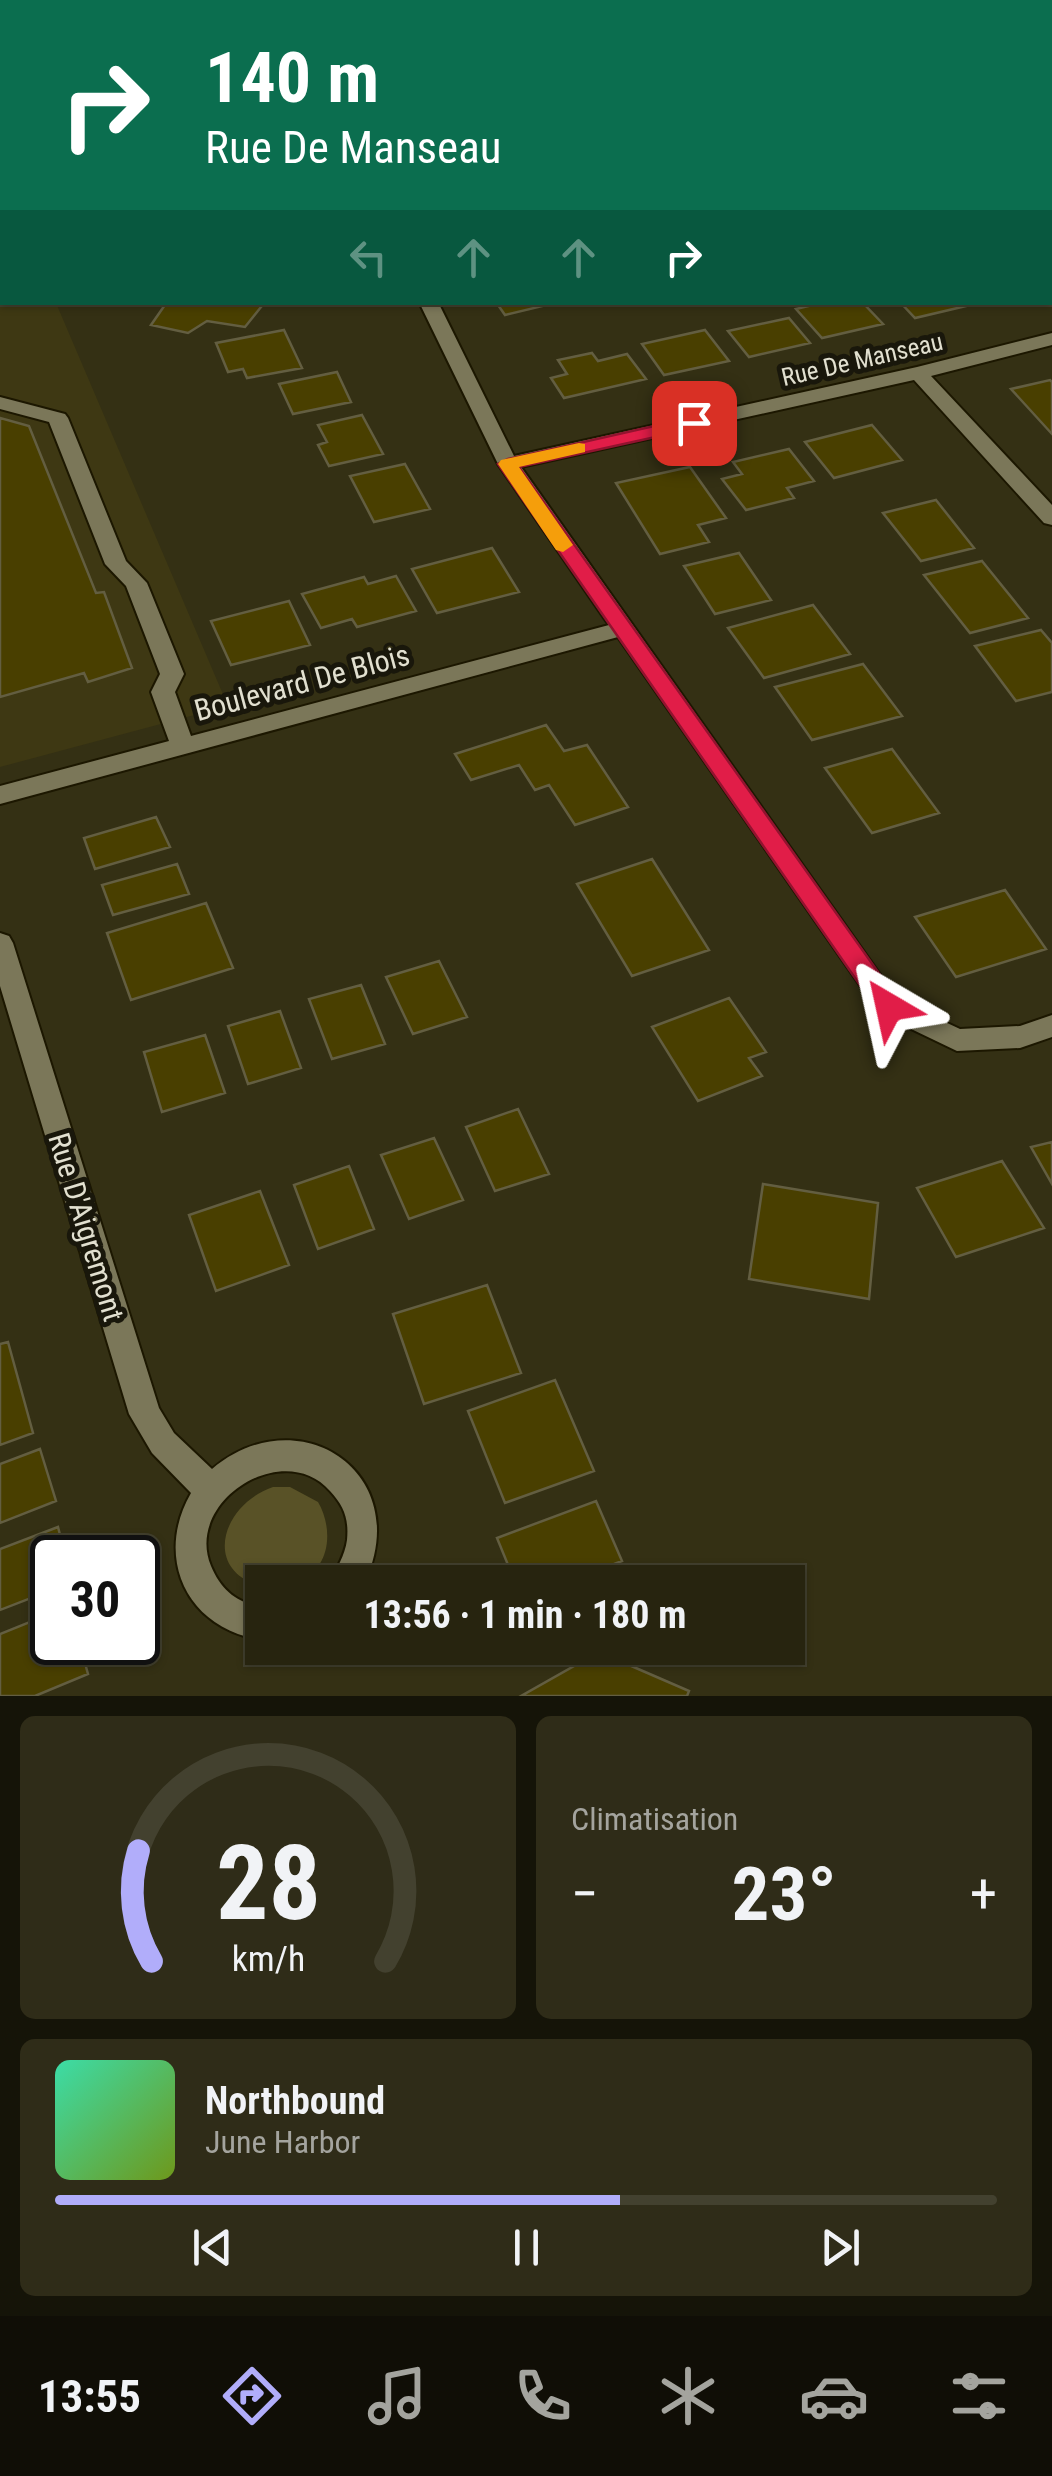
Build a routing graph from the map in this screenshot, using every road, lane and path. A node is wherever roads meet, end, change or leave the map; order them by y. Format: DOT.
graph roads {
  1 [pos="429,305"];
  2 [pos="1052,339"];
  3 [pos="918,373"];
  4 [pos="0,403"];
  5 [pos="508,464"];
  6 [pos="1052,518"];
  7 [pos="620,629"];
  8 [pos="183,746"];
  9 [pos="0,796"];
  10 [pos="0,943"];
  11 [pos="1052,1026"];
  12 [pos="210,1489"];
  13 [pos="356,1565"];
  14 [pos="245,1617"];
  1 -- 5 [label="street"];
  2 -- 3 [label="street, Rue De Manseau"];
  3 -- 5 [label="street, Rue De Manseau"];
  3 -- 6 [label="street"];
  4 -- 8 [label="street"];
  5 -- 7 [label="street"];
  7 -- 8 [label="street, Boulevard De Blois"];
  7 -- 11 [label="street"];
  8 -- 9 [label="street, Boulevard De Blois"];
  10 -- 12 [label="street, Rue D'Aigremont"];
  12 -- 13 [label="street"];
  12 -- 14 [label="street"];
}
